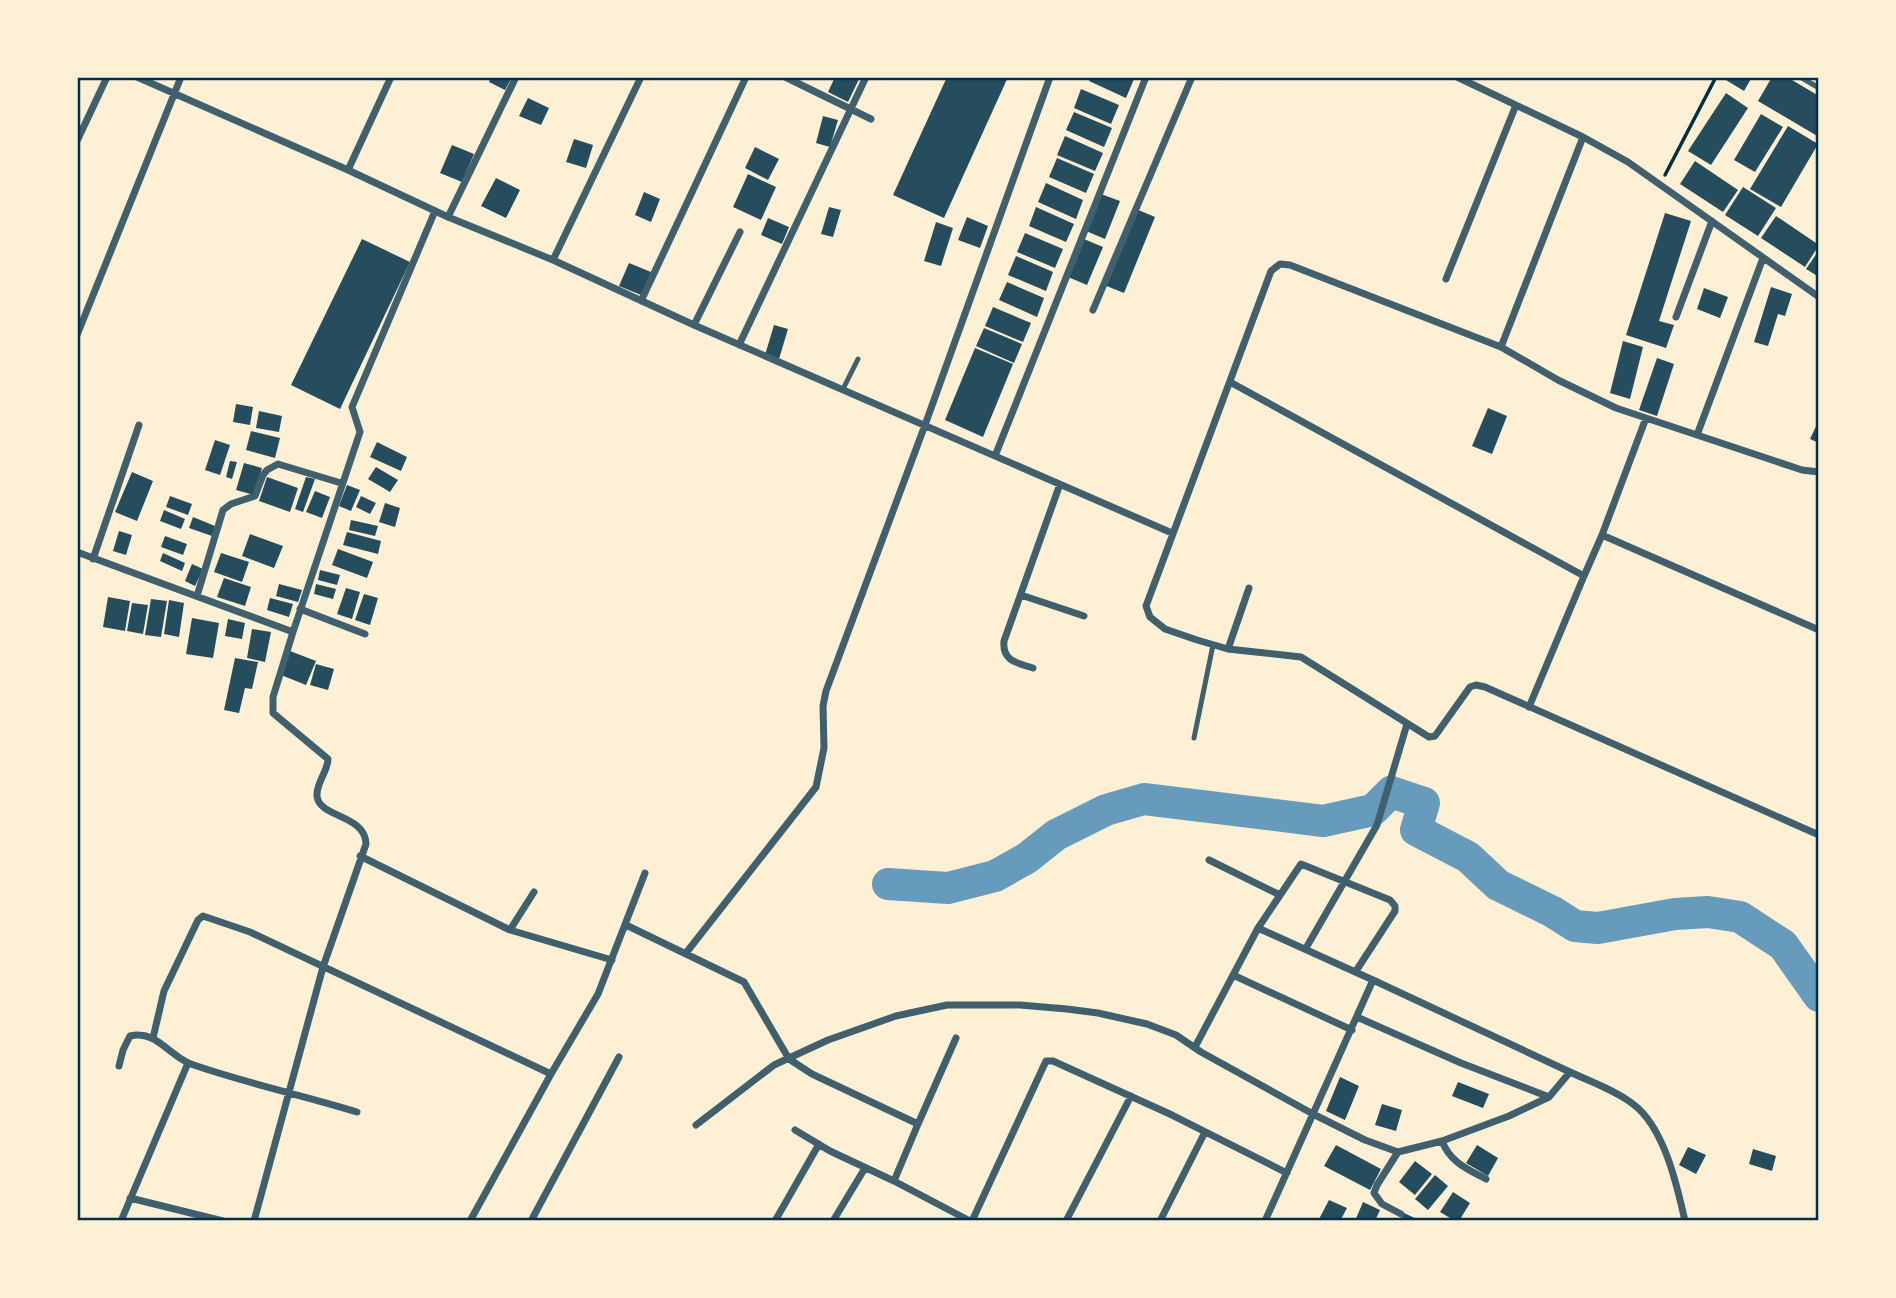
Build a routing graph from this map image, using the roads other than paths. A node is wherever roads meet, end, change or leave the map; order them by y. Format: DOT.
graph roads {
  1 [pos="107,77"];
  2 [pos="138,77"];
  3 [pos="181,77"];
  4 [pos="391,77"];
  5 [pos="516,77"];
  6 [pos="641,77"];
  7 [pos="746,77"];
  8 [pos="785,77"];
  9 [pos="866,77"];
  10 [pos="1050,77"];
  11 [pos="1146,77"];
  12 [pos="1192,77"];
  13 [pos="1457,77"];
  14 [pos="1802,78"];
  15 [pos="1819,88"];
  16 [pos="176,93"];
  17 [pos="1516,105"];
  18 [pos="850,108"];
  19 [pos="871,119"];
  20 [pos="1583,137"];
  21 [pos="77,141"];
  22 [pos="348,170"];
  23 [pos="435,211"];
  24 [pos="448,217"];
  25 [pos="1712,221"];
  26 [pos="740,232"];
  27 [pos="1763,258"];
  28 [pos="554,260"];
  29 [pos="1446,279"];
  30 [pos="1819,297"];
  31 [pos="641,301"];
  32 [pos="1093,310"];
  33 [pos="1676,317"];
  34 [pos="694,325"];
  35 [pos="77,335"];
  36 [pos="740,345"];
  37 [pos="1501,347"];
  38 [pos="858,359"];
  39 [pos="1230,382"];
  40 [pos="843,389"];
  41 [pos="1646,418"];
  42 [pos="139,425"];
  43 [pos="925,425"];
  44 [pos="1697,435"];
  45 [pos="995,456"];
  46 [pos="1819,472"];
  47 [pos="341,483"];
  48 [pos="1060,484"];
  49 [pos="1172,533"];
  50 [pos="1602,535"];
  51 [pos="77,552"];
  52 [pos="93,559"];
  53 [pos="1584,576"];
  54 [pos="1249,588"];
  55 [pos="1021,594"];
  56 [pos="197,596"];
  57 [pos="300,608"];
  58 [pos="1084,616"];
  59 [pos="1819,630"];
  60 [pos="293,632"];
  61 [pos="365,634"];
  62 [pos="1213,645"];
  63 [pos="1228,649"];
  64 [pos="1033,668"];
  65 [pos="1529,707"];
  66 [pos="1407,724"];
  67 [pos="1194,738"];
  68 [pos="1819,835"];
  69 [pos="360,856"];
  70 [pos="1209,860"];
  71 [pos="645,873"];
  72 [pos="1343,880"];
  73 [pos="534,892"];
  74 [pos="1280,895"];
  75 [pos="626,925"];
  76 [pos="1258,928"];
  77 [pos="510,930"];
  78 [pos="1306,948"];
  79 [pos="686,953"];
  80 [pos="612,960"];
  81 [pos="323,967"];
  82 [pos="1356,971"];
  83 [pos="1233,975"];
  84 [pos="1373,980"];
  85 [pos="1357,1017"];
  86 [pos="1352,1030"];
  87 [pos="153,1038"];
  88 [pos="956,1038"];
  89 [pos="1195,1047"];
  90 [pos="619,1058"];
  91 [pos="789,1059"];
  92 [pos="188,1063"];
  93 [pos="119,1066"];
  94 [pos="1570,1072"];
  95 [pos="551,1074"];
  96 [pos="288,1091"];
  97 [pos="1131,1096"];
  98 [pos="1549,1097"];
  99 [pos="357,1112"];
  100 [pos="1313,1114"];
  101 [pos="918,1124"];
  102 [pos="696,1125"];
  103 [pos="795,1130"];
  104 [pos="1205,1132"];
  105 [pos="1442,1141"];
  106 [pos="819,1144"];
  107 [pos="1398,1152"];
  108 [pos="865,1168"];
  109 [pos="1287,1173"];
  110 [pos="1486,1179"];
  111 [pos="894,1181"];
  112 [pos="131,1198"];
  113 [pos="1401,1214"];
  114 [pos="956,1218"];
  115 [pos="121,1221"];
  116 [pos="223,1221"];
  117 [pos="254,1221"];
  118 [pos="470,1221"];
  119 [pos="531,1221"];
  120 [pos="775,1221"];
  121 [pos="833,1221"];
  122 [pos="971,1221"];
  123 [pos="1066,1221"];
  124 [pos="1160,1221"];
  125 [pos="1265,1221"];
  126 [pos="1685,1221"];
  1 -- 21 [label="street"];
  2 -- 16 [label="street"];
  3 -- 16 [label="street"];
  4 -- 22 [label="street"];
  5 -- 24 [label="street"];
  6 -- 28 [label="street"];
  7 -- 31 [label="street"];
  8 -- 18 [label="street"];
  9 -- 18 [label="street"];
  10 -- 43 [label="street"];
  11 -- 45 [label="street"];
  12 -- 32 [label="street"];
  13 -- 17 [label="street"];
  14 -- 15 [label="lane"];
  16 -- 22 [label="street"];
  16 -- 35 [label="street"];
  17 -- 20 [label="street"];
  17 -- 29 [label="street"];
  18 -- 19 [label="street"];
  18 -- 36 [label="street"];
  20 -- 25 [label="street"];
  20 -- 37 [label="street"];
  22 -- 23 [label="street"];
  23 -- 24 [label="street"];
  23 -- 47 [label="street"];
  24 -- 28 [label="street"];
  25 -- 27 [label="street"];
  25 -- 33 [label="street"];
  26 -- 34 [label="street"];
  27 -- 30 [label="street"];
  27 -- 44 [label="street"];
  28 -- 31 [label="street"];
  31 -- 34 [label="street"];
  34 -- 36 [label="street"];
  36 -- 40 [label="street"];
  37 -- 39 [label="street"];
  37 -- 41 [label="street"];
  38 -- 40 [label="lane"];
  39 -- 49 [label="street"];
  39 -- 53 [label="street"];
  40 -- 43 [label="street"];
  41 -- 44 [label="street"];
  41 -- 50 [label="street"];
  42 -- 52 [label="street"];
  43 -- 45 [label="street"];
  43 -- 79 [label="street"];
  44 -- 46 [label="street"];
  45 -- 48 [label="street"];
  47 -- 56 [label="street"];
  47 -- 57 [label="street"];
  48 -- 49 [label="street"];
  48 -- 55 [label="street"];
  49 -- 62 [label="street"];
  50 -- 53 [label="street"];
  50 -- 59 [label="street"];
  51 -- 52 [label="street"];
  52 -- 56 [label="street"];
  53 -- 65 [label="street"];
  54 -- 63 [label="street"];
  55 -- 58 [label="street"];
  55 -- 64 [label="street"];
  56 -- 60 [label="street"];
  57 -- 60 [label="street"];
  57 -- 61 [label="street"];
  60 -- 69 [label="street"];
  62 -- 63 [label="street"];
  62 -- 67 [label="lane"];
  63 -- 66 [label="street"];
  65 -- 66 [label="street"];
  65 -- 68 [label="street"];
  66 -- 72 [label="street"];
  69 -- 77 [label="street"];
  69 -- 81 [label="street"];
  70 -- 74 [label="street"];
  71 -- 75 [label="street"];
  72 -- 74 [label="street"];
  72 -- 78 [label="street"];
  72 -- 82 [label="street"];
  73 -- 77 [label="street"];
  74 -- 76 [label="street"];
  75 -- 79 [label="street"];
  75 -- 80 [label="street"];
  76 -- 78 [label="street"];
  76 -- 83 [label="street"];
  77 -- 80 [label="street"];
  78 -- 82 [label="street"];
  79 -- 91 [label="street"];
  80 -- 95 [label="street"];
  81 -- 87 [label="street"];
  81 -- 95 [label="street"];
  81 -- 96 [label="street"];
  82 -- 84 [label="street"];
  83 -- 86 [label="street"];
  83 -- 89 [label="street"];
  84 -- 85 [label="street"];
  84 -- 94 [label="street"];
  85 -- 86 [label="street"];
  85 -- 98 [label="street"];
  86 -- 100 [label="street"];
  87 -- 92 [label="street"];
  87 -- 93 [label="street"];
  88 -- 101 [label="street"];
  89 -- 91 [label="street"];
  89 -- 100 [label="street"];
  90 -- 119 [label="street"];
  91 -- 101 [label="street"];
  91 -- 102 [label="street"];
  92 -- 96 [label="street"];
  92 -- 112 [label="street"];
  94 -- 98 [label="street"];
  94 -- 126 [label="street"];
  95 -- 118 [label="street"];
  96 -- 99 [label="street"];
  96 -- 117 [label="street"];
  97 -- 104 [label="street"];
  97 -- 122 [label="street"];
  97 -- 123 [label="street"];
  98 -- 105 [label="street"];
  100 -- 107 [label="street"];
  100 -- 109 [label="street"];
  101 -- 111 [label="street"];
  103 -- 106 [label="street"];
  104 -- 109 [label="street"];
  104 -- 124 [label="street"];
  105 -- 107 [label="street"];
  105 -- 110 [label="street"];
  106 -- 108 [label="street"];
  106 -- 120 [label="street"];
  107 -- 113 [label="street"];
  108 -- 111 [label="street"];
  108 -- 121 [label="street"];
  109 -- 125 [label="street"];
  111 -- 114 [label="street"];
  112 -- 115 [label="street"];
  112 -- 116 [label="street"];
  114 -- 122 [label="street"];
}
